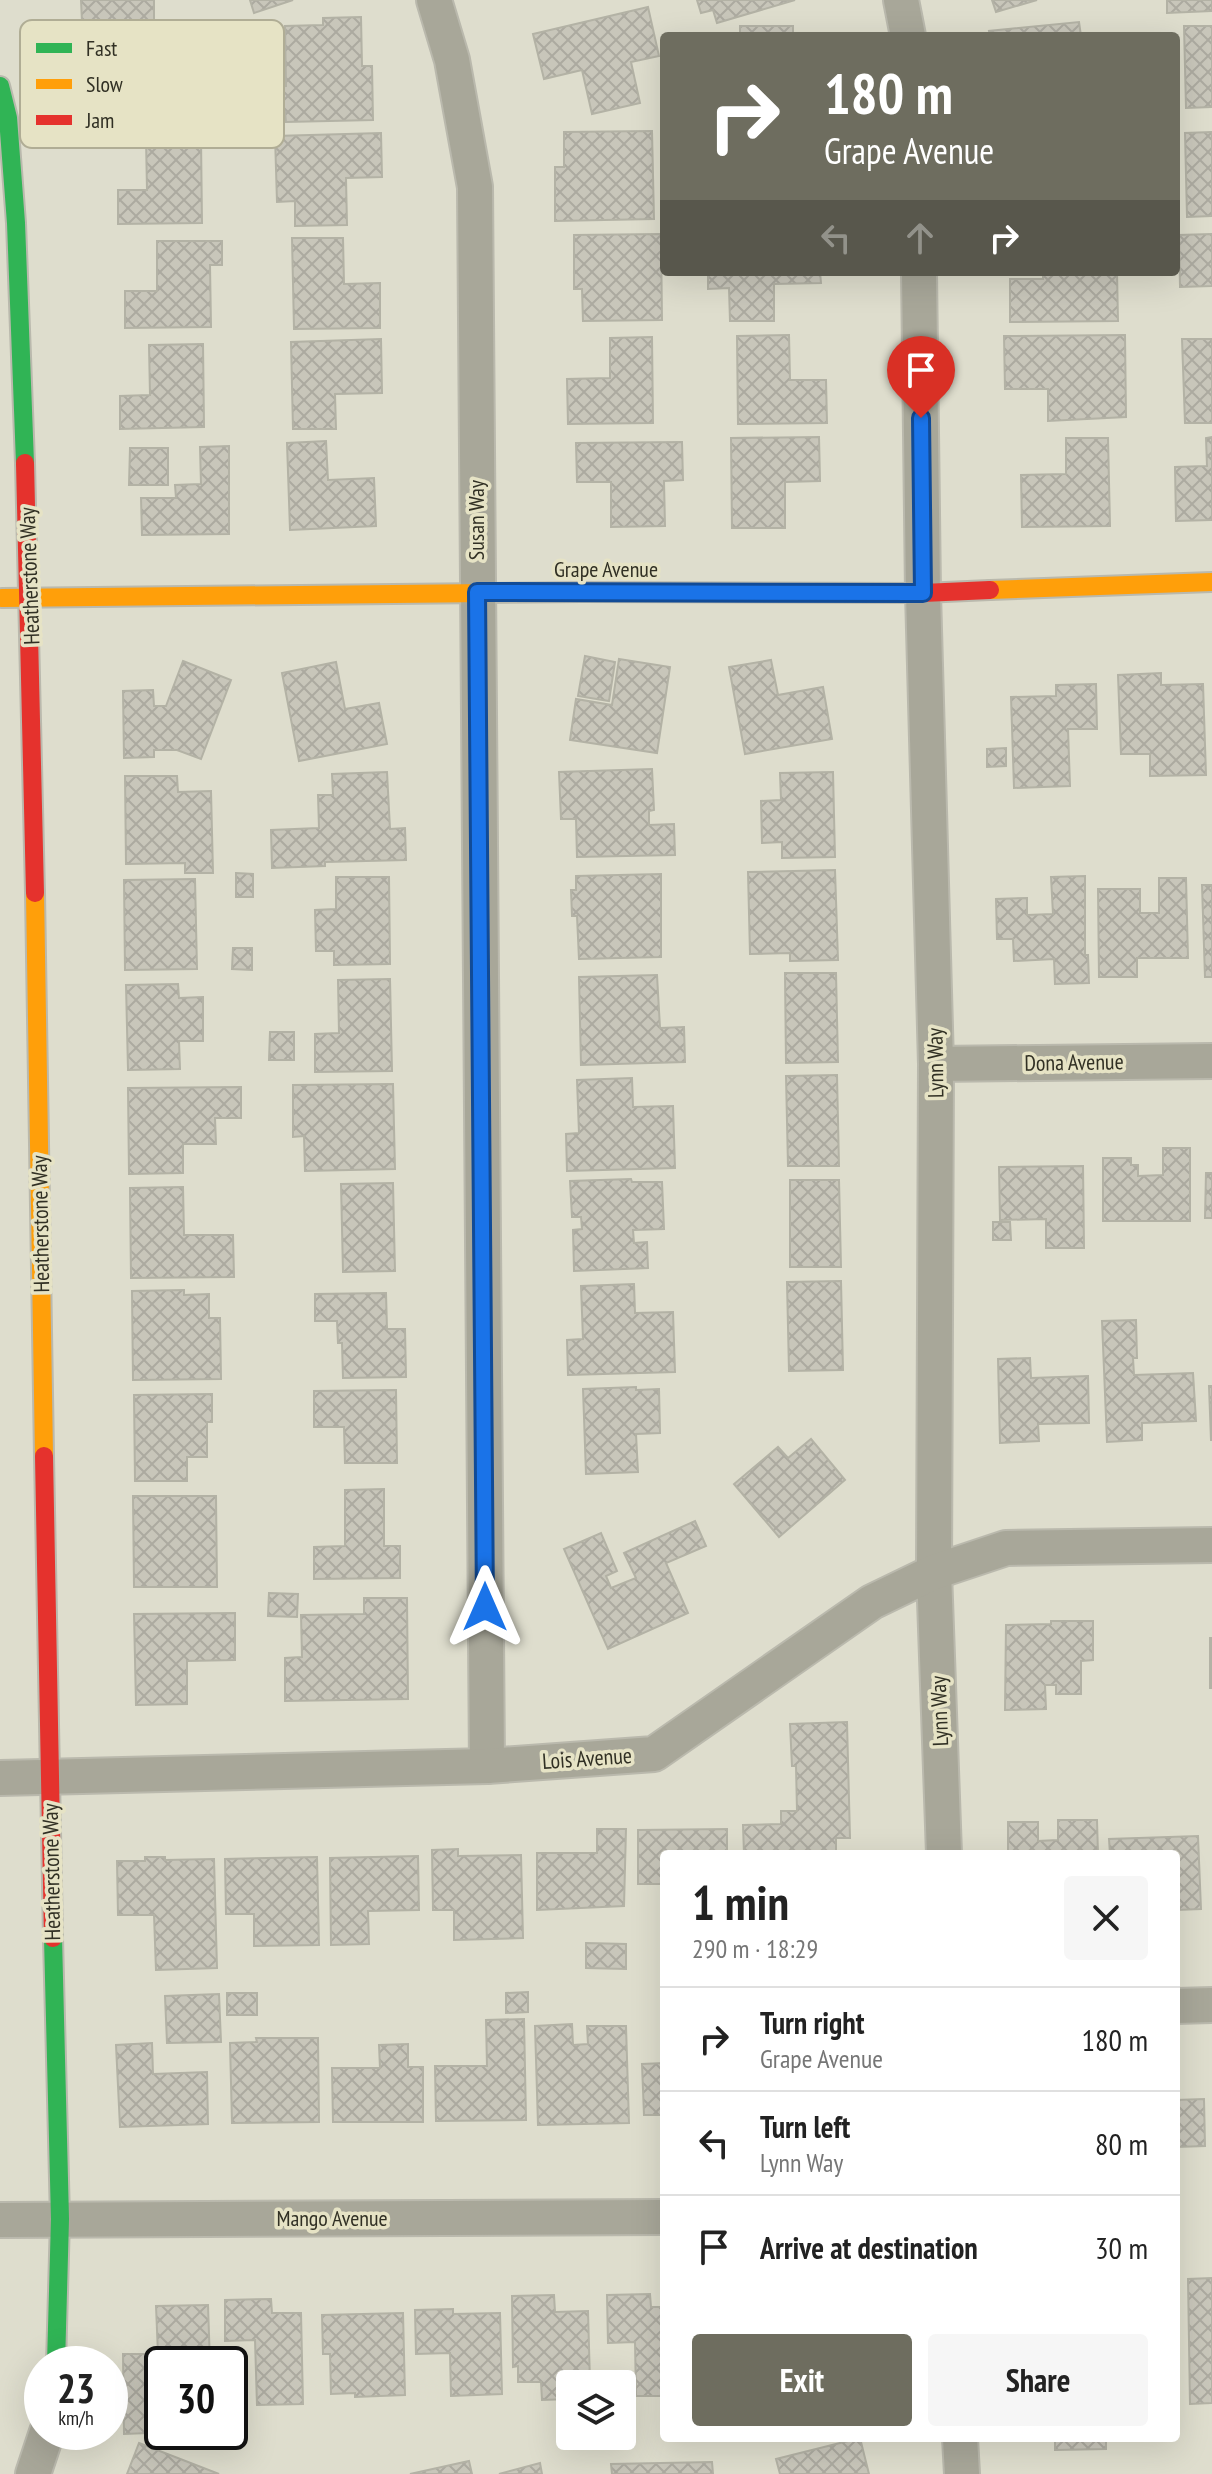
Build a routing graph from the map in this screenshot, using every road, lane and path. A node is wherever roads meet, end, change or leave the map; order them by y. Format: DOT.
graph roads {
  1 [pos="434,0"];
  2 [pos="901,0"];
  3 [pos="907,32"];
  4 [pos="0,86"];
  5 [pos="919,276"];
  6 [pos="1212,582"];
  7 [pos="477,592"];
  8 [pos="923,593"];
  9 [pos="30,597"];
  10 [pos="0,598"];
  11 [pos="1212,1061"];
  12 [pos="936,1064"];
  13 [pos="1212,1545"];
  14 [pos="934,1572"];
  15 [pos="487,1766"];
  16 [pos="0,1778"];
  17 [pos="49,1778"];
  18 [pos="944,1850"];
  19 [pos="1212,2005"];
  20 [pos="1180,2006"];
  21 [pos="660,2217"];
  22 [pos="60,2219"];
  23 [pos="0,2220"];
  24 [pos="56,2346"];
  25 [pos="960,2442"];
  26 [pos="41,2450"];
  27 [pos="33,2474"];
  28 [pos="962,2474"];
  1 -- 7 [label="street, Susan Way"];
  2 -- 3 [label="street"];
  4 -- 9 [label="street, Heatherstone Way"];
  5 -- 8 [label="street, Lynn Way"];
  6 -- 8 [label="street, Grape Avenue"];
  7 -- 8 [label="street, Grape Avenue"];
  7 -- 9 [label="street, Grape Avenue"];
  7 -- 15 [label="street, Susan Way"];
  8 -- 12 [label="street, Lynn Way"];
  9 -- 10 [label="street, Grape Avenue"];
  9 -- 17 [label="street, Heatherstone Way"];
  11 -- 12 [label="street, Dona Avenue"];
  12 -- 14 [label="street, Lynn Way"];
  13 -- 14 [label="street, Lois Avenue"];
  14 -- 15 [label="street, Lois Avenue"];
  14 -- 18 [label="street, Lynn Way"];
  15 -- 17 [label="street, Lois Avenue"];
  16 -- 17 [label="street, Lois Avenue"];
  17 -- 22 [label="street, Heatherstone Way"];
  19 -- 20 [label="street"];
  21 -- 22 [label="street, Mango Avenue"];
  22 -- 23 [label="street, Mango Avenue"];
  22 -- 24 [label="street, Heatherstone Way"];
  25 -- 28 [label="street"];
  26 -- 27 [label="street"];
}
